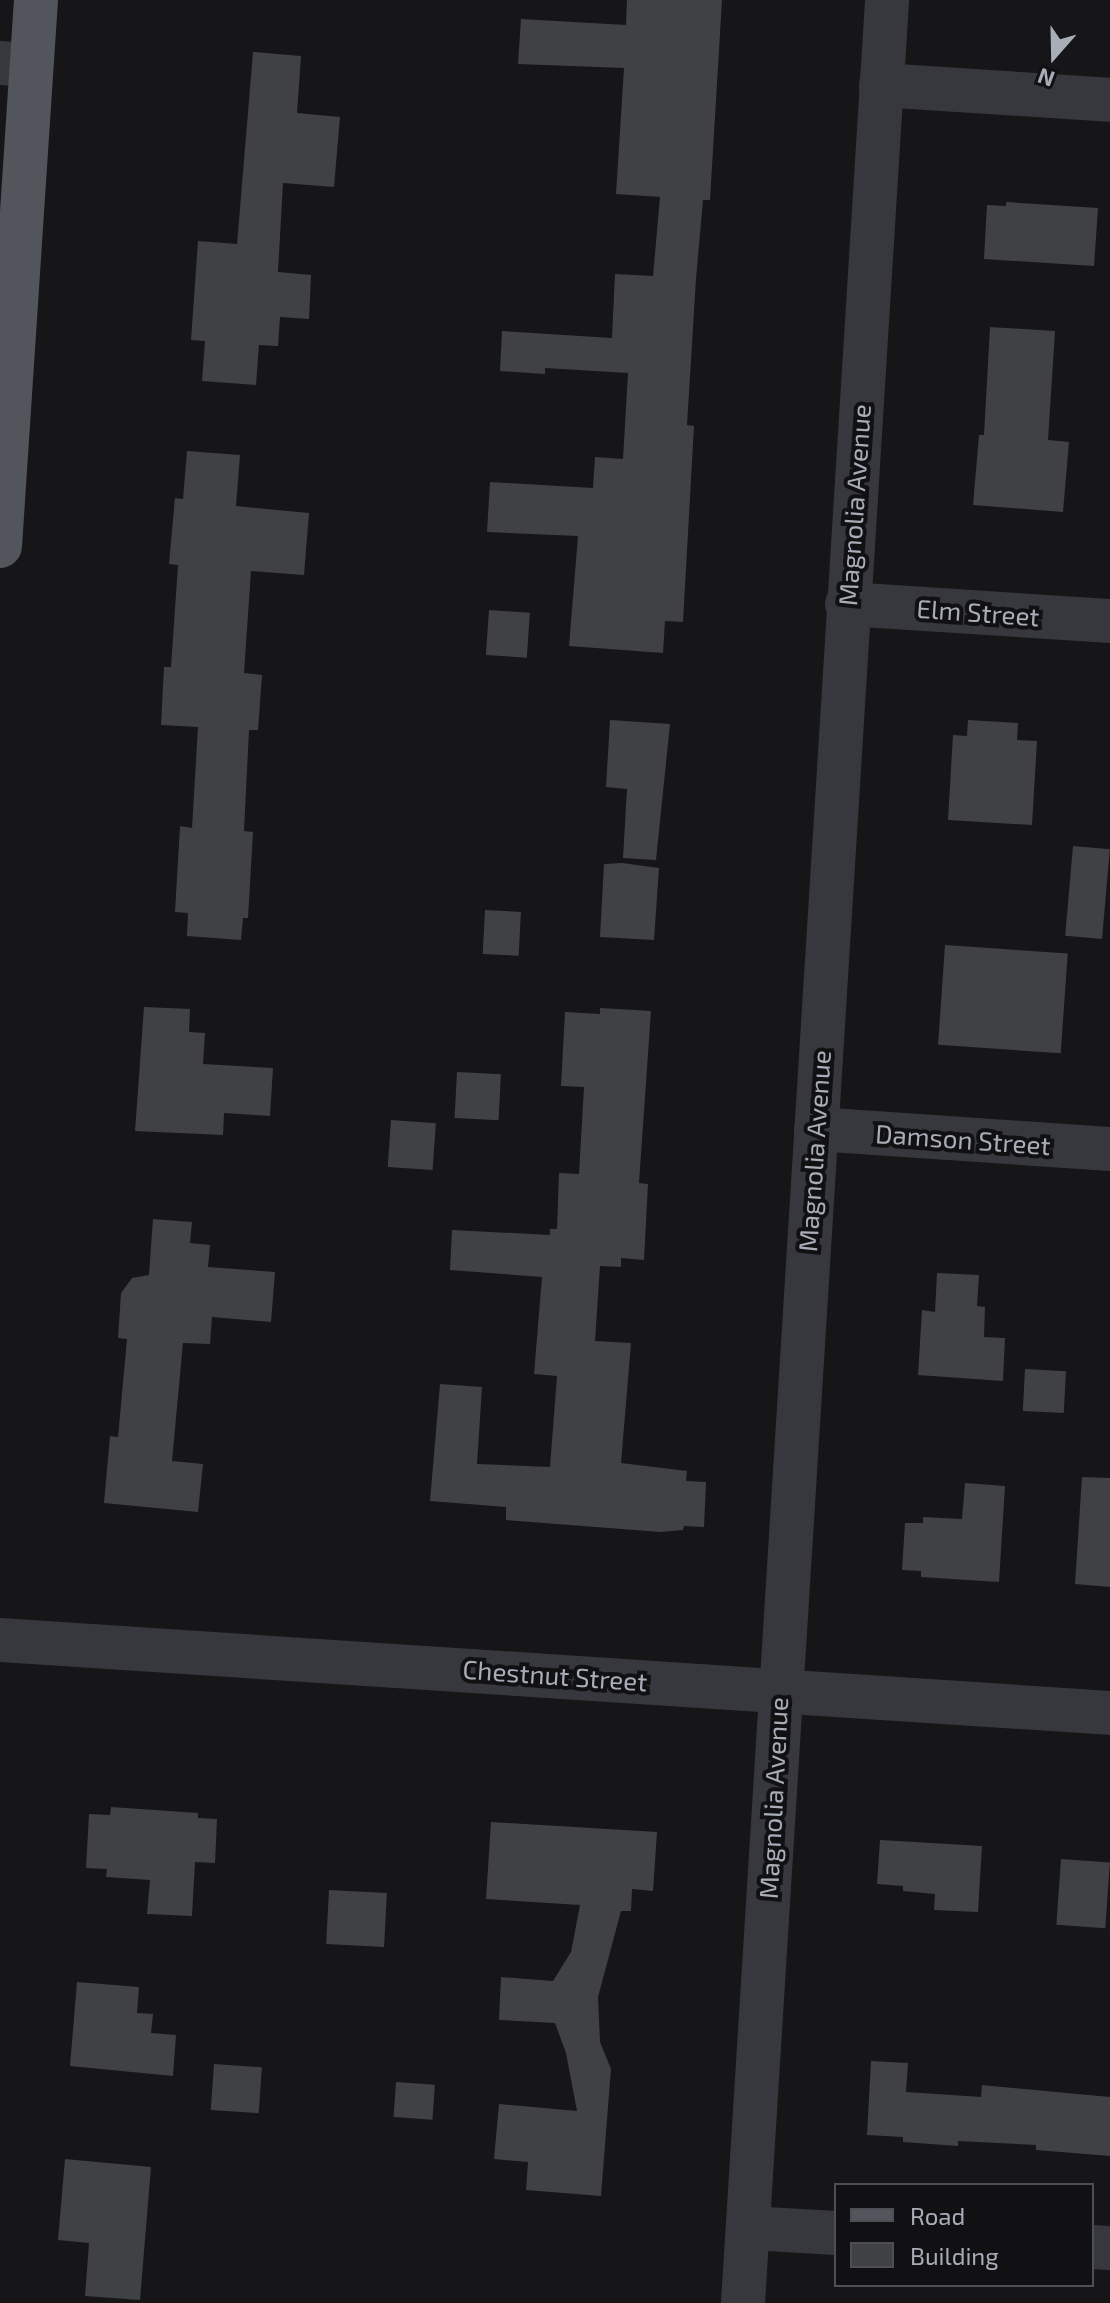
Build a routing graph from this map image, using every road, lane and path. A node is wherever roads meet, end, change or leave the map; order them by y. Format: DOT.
graph roads {
  1 [pos="36,0"];
  2 [pos="887,0"];
  3 [pos="16,64"];
  4 [pos="881,85"];
  5 [pos="1110,100"];
  6 [pos="0,546"];
  7 [pos="847,604"];
  8 [pos="1110,621"];
  9 [pos="816,1129"];
  10 [pos="1110,1149"];
  11 [pos="0,1640"];
  12 [pos="780,1689"];
  13 [pos="1110,1713"];
  14 [pos="748,2228"];
  15 [pos="834,2233"];
  16 [pos="743,2303"];
  1 -- 3 [label="main road"];
  2 -- 4 [label="street, Magnolia Avenue"];
  3 -- 6 [label="main road"];
  4 -- 5 [label="street"];
  4 -- 7 [label="street, Magnolia Avenue"];
  7 -- 8 [label="street, Elm Street"];
  7 -- 9 [label="street, Magnolia Avenue"];
  9 -- 10 [label="street, Damson Street"];
  9 -- 12 [label="street, Magnolia Avenue"];
  11 -- 12 [label="street, Chestnut Street"];
  12 -- 13 [label="street, Chestnut Street"];
  12 -- 14 [label="street, Magnolia Avenue"];
  14 -- 15 [label="street"];
  14 -- 16 [label="street, Magnolia Avenue"];
}
